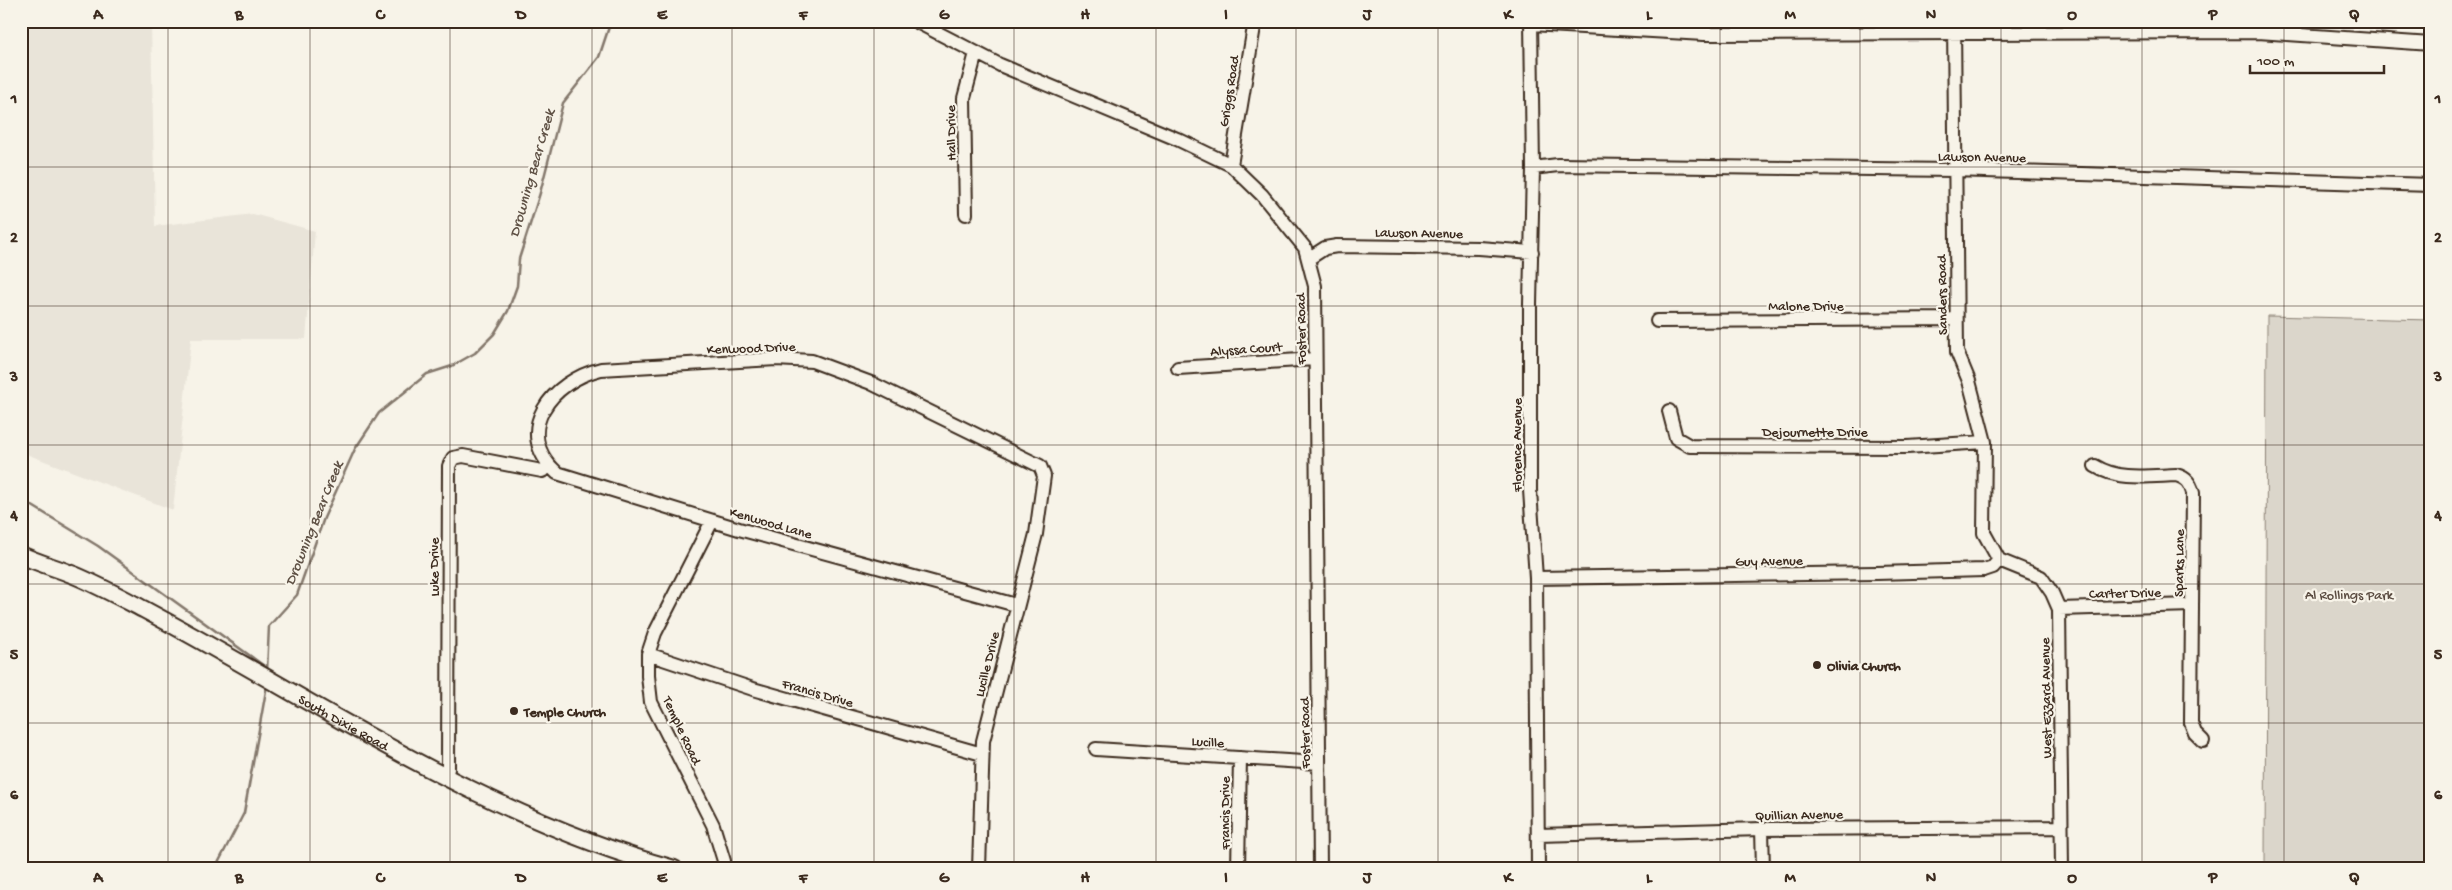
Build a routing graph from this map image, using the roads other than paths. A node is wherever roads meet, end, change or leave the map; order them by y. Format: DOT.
graph roads {
  1 [pos="915,21"];
  2 [pos="1255,21"];
  3 [pos="1531,23"];
  4 [pos="1954,27"];
  5 [pos="2431,44"];
  6 [pos="976,53"];
  7 [pos="1231,165"];
  8 [pos="1533,168"];
  9 [pos="1954,170"];
  10 [pos="2431,185"];
  11 [pos="966,214"];
  12 [pos="1532,252"];
  13 [pos="1308,259"];
  14 [pos="1956,319"];
  15 [pos="1657,321"];
  16 [pos="1315,359"];
  17 [pos="1178,368"];
  18 [pos="1669,411"];
  19 [pos="1984,442"];
  20 [pos="2095,466"];
  21 [pos="550,467"];
  22 [pos="1043,469"];
  23 [pos="712,521"];
  24 [pos="21,555"];
  25 [pos="1999,560"];
  26 [pos="1536,578"];
  27 [pos="1016,605"];
  28 [pos="2192,605"];
  29 [pos="2059,609"];
  30 [pos="648,654"];
  31 [pos="2203,741"];
  32 [pos="1096,749"];
  33 [pos="982,754"];
  34 [pos="1240,758"];
  35 [pos="1319,763"];
  36 [pos="445,777"];
  37 [pos="2061,827"];
  38 [pos="1762,829"];
  39 [pos="1538,835"];
  40 [pos="674,869"];
  41 [pos="723,869"];
  42 [pos="979,869"];
  43 [pos="1238,869"];
  44 [pos="1320,869"];
  45 [pos="1538,869"];
  46 [pos="1763,869"];
  47 [pos="2062,869"];
  1 -- 6 [label="street, Foster Road"];
  2 -- 7 [label="street, Griggs Road"];
  3 -- 4 [label="street"];
  3 -- 8 [label="street, Florence Avenue"];
  4 -- 5 [label="street"];
  4 -- 9 [label="street, Sanders Road"];
  6 -- 7 [label="street, Foster Road"];
  6 -- 11 [label="street, Hall Drive"];
  7 -- 13 [label="street, Foster Road"];
  8 -- 9 [label="street, Lawson Avenue"];
  8 -- 12 [label="street, Florence Avenue"];
  9 -- 10 [label="street, Lawson Avenue"];
  9 -- 14 [label="street, Sanders Road"];
  12 -- 13 [label="street, Lawson Avenue"];
  12 -- 26 [label="street, Florence Avenue"];
  13 -- 16 [label="street, Foster Road"];
  14 -- 15 [label="street, Malone Drive"];
  14 -- 19 [label="street, Sanders Road"];
  16 -- 17 [label="street, Alyssa Court"];
  16 -- 35 [label="street, Foster Road"];
  18 -- 19 [label="street, Dejournette Drive"];
  19 -- 25 [label="street, Sanders Road"];
  20 -- 28 [label="street, Sparks Lane"];
  21 -- 22 [label="street, Kenwood Drive"];
  21 -- 23 [label="street, Kenwood Lane"];
  21 -- 36 [label="street, Luke Drive"];
  22 -- 27 [label="street, Lucille Drive"];
  23 -- 27 [label="street, Kenwood Lane"];
  23 -- 30 [label="street, Temple Road"];
  24 -- 36 [label="main road, South Dixie Road"];
  25 -- 26 [label="street, Guy Avenue"];
  25 -- 29 [label="street, West Ezzard Avenue"];
  26 -- 39 [label="street, Florence Avenue"];
  27 -- 33 [label="street, Lucille Drive"];
  28 -- 29 [label="street, Carter Drive"];
  28 -- 31 [label="street, Sparks Lane"];
  29 -- 37 [label="street, West Ezzard Avenue"];
  30 -- 33 [label="street, Francis Drive"];
  30 -- 41 [label="street, Temple Road"];
  32 -- 34 [label="street, Lucille"];
  33 -- 42 [label="street, Lucille Drive"];
  34 -- 35 [label="street, Lucille"];
  34 -- 43 [label="street, Francis Drive"];
  35 -- 44 [label="street, Foster Road"];
  36 -- 40 [label="main road, South Dixie Road"];
  37 -- 38 [label="street, Quillian Avenue"];
  37 -- 47 [label="street, West Ezzard Avenue"];
  38 -- 39 [label="street, Quillian Avenue"];
  38 -- 46 [label="street"];
  39 -- 45 [label="street, Florence Avenue"];
}
